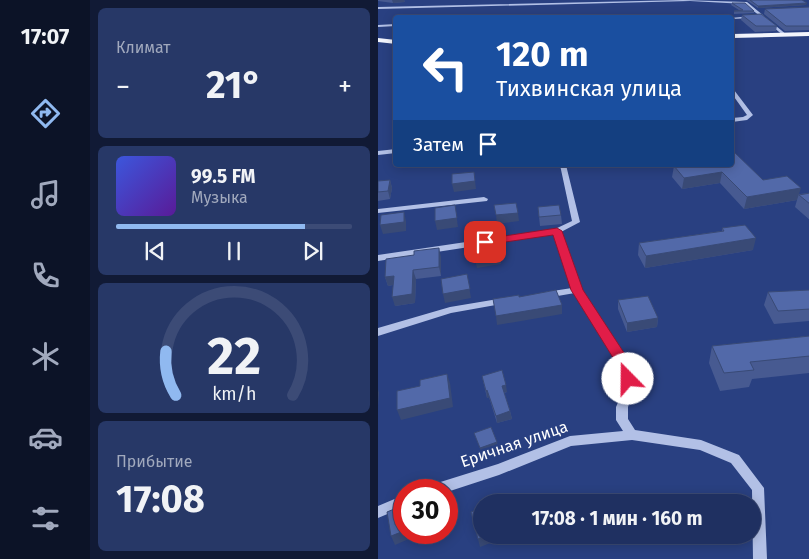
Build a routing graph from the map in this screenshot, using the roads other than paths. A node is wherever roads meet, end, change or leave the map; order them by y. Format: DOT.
graph roads {
  1 [pos="461,0"];
  2 [pos="686,0"];
  3 [pos="750,0"];
  4 [pos="563,4"];
  5 [pos="746,4"];
  6 [pos="474,5"];
  7 [pos="378,8"];
  8 [pos="764,10"];
  9 [pos="756,11"];
  10 [pos="562,15"];
  11 [pos="762,16"];
  12 [pos="734,18"];
  13 [pos="393,25"];
  14 [pos="378,26"];
  15 [pos="810,34"];
  16 [pos="785,35"];
  17 [pos="734,36"];
  18 [pos="378,40"];
  19 [pos="393,42"];
  20 [pos="734,94"];
  21 [pos="734,120"];
  22 [pos="393,151"];
  23 [pos="378,153"];
  24 [pos="563,167"];
  25 [pos="484,199"];
  26 [pos="378,212"];
  27 [pos="557,231"];
  28 [pos="378,258"];
  29 [pos="577,290"];
  30 [pos="538,296"];
  31 [pos="518,299"];
  32 [pos="378,332"];
  33 [pos="632,435"];
  34 [pos="458,482"];
  35 [pos="393,506"];
  36 [pos="378,512"];
  37 [pos="760,559"];
  1 -- 6 [label="street"];
  2 -- 4 [label="street"];
  2 -- 5 [label="street"];
  3 -- 5 [label="street"];
  4 -- 6 [label="street"];
  4 -- 10 [label="street"];
  5 -- 9 [label="street"];
  6 -- 7 [label="street"];
  8 -- 9 [label="street"];
  9 -- 11 [label="street"];
  11 -- 12 [label="street"];
  11 -- 16 [label="street"];
  13 -- 14 [label="street"];
  15 -- 16 [label="main road"];
  16 -- 17 [label="main road"];
  18 -- 19 [label="main road"];
  20 -- 21 [label="street"];
  22 -- 23 [label="street"];
  24 -- 27 [label="street"];
  25 -- 26 [label="street"];
  27 -- 28 [label="street"];
  27 -- 29 [label="street"];
  29 -- 30 [label="street"];
  29 -- 33 [label="street"];
  31 -- 32 [label="street"];
  33 -- 34 [label="street, Еричная улица"];
  33 -- 37 [label="street, Еричная улица"];
  35 -- 36 [label="street"];
}
